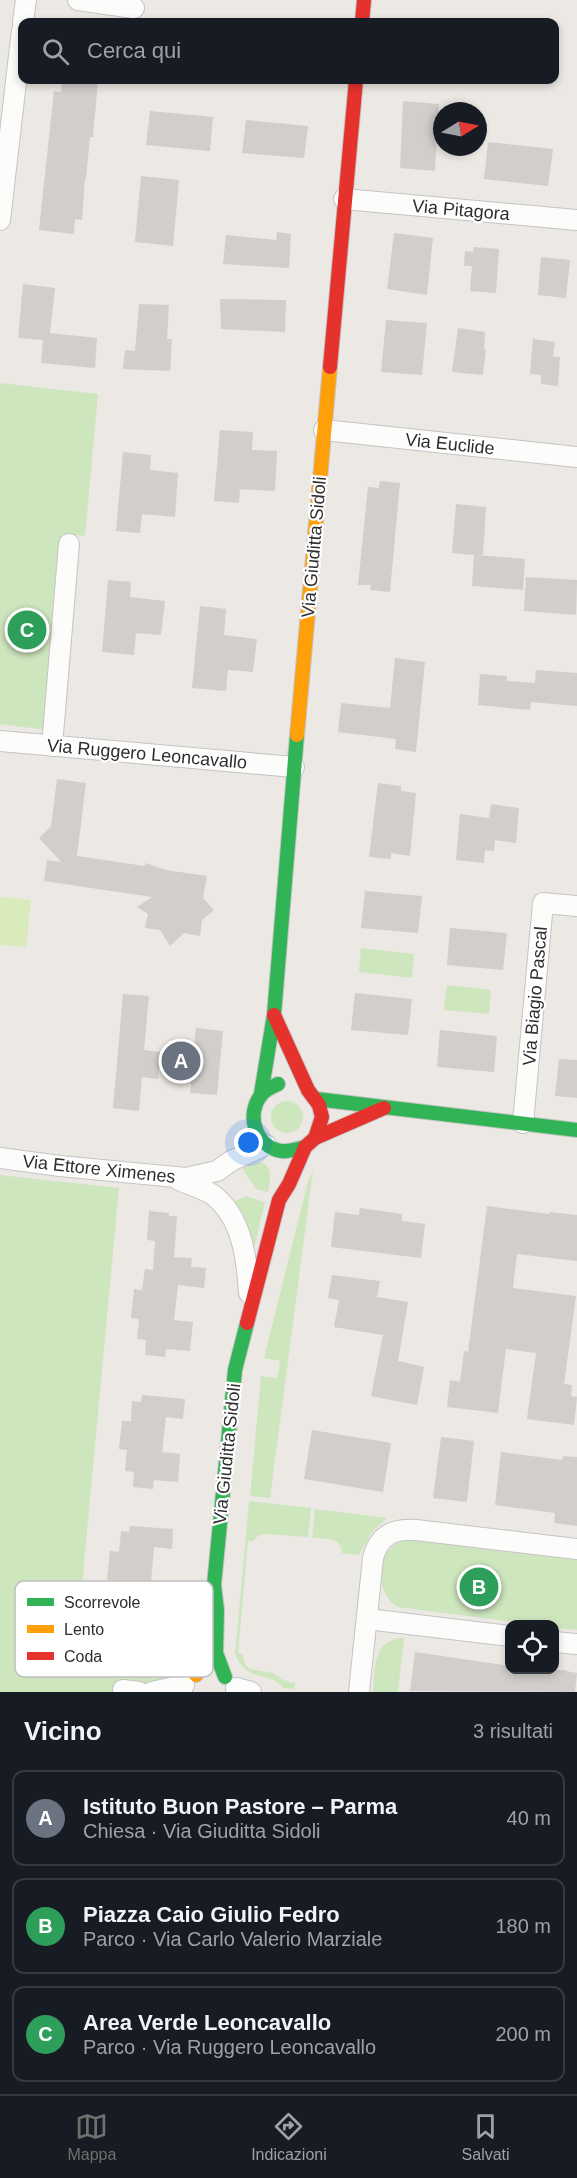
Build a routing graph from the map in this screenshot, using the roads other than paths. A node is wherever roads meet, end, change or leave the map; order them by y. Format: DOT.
graph roads {
  1 [pos="26,0"];
  2 [pos="78,0"];
  3 [pos="364,0"];
  4 [pos="134,8"];
  5 [pos="24,18"];
  6 [pos="362,18"];
  7 [pos="18,56"];
  8 [pos="356,84"];
  9 [pos="4,146"];
  10 [pos="344,199"];
  11 [pos="0,220"];
  12 [pos="577,220"];
  13 [pos="324,430"];
  14 [pos="577,457"];
  15 [pos="69,544"];
  16 [pos="0,741"];
  17 [pos="52,746"];
  18 [pos="294,767"];
  19 [pos="577,906"];
  20 [pos="274,1015"];
  21 [pos="261,1094"];
  22 [pos="312,1094"];
  23 [pos="387,1106"];
  24 [pos="253,1114"];
  25 [pos="523,1123"];
  26 [pos="577,1130"];
  27 [pos="310,1142"];
  28 [pos="271,1151"];
  29 [pos="0,1158"];
  30 [pos="231,1161"];
  31 [pos="170,1178"];
  32 [pos="276,1182"];
  33 [pos="279,1200"];
  34 [pos="246,1329"];
  35 [pos="577,1550"];
  36 [pos="215,1581"];
  37 [pos="213,1587"];
  38 [pos="367,1619"];
  39 [pos="505,1635"];
  40 [pos="559,1642"];
  41 [pos="577,1644"];
  42 [pos="213,1674"];
  43 [pos="187,1684"];
  44 [pos="237,1687"];
  45 [pos="152,1692"];
  46 [pos="359,1692"];
  1 -- 5 [label="street"];
  2 -- 4 [label="street"];
  3 -- 6 [label="street"];
  7 -- 9 [label="street"];
  8 -- 10 [label="street, Via Giuditta Sidoli"];
  9 -- 11 [label="street"];
  10 -- 12 [label="street, Via Pitagora"];
  10 -- 13 [label="street, Via Giuditta Sidoli"];
  13 -- 14 [label="street, Via Euclide"];
  13 -- 18 [label="street, Via Giuditta Sidoli"];
  15 -- 17 [label="street"];
  16 -- 17 [label="street, Via Ruggero Leoncavallo"];
  17 -- 18 [label="street, Via Ruggero Leoncavallo"];
  18 -- 20 [label="street, Via Giuditta Sidoli"];
  19 -- 25 [label="street, Via Biagio Pascal"];
  20 -- 21 [label="street, Via Giuditta Sidoli"];
  20 -- 22 [label="street, Via Giuditta Sidoli"];
  21 -- 22 [label="street"];
  21 -- 24 [label="street, Via Giuditta Sidoli"];
  22 -- 23 [label="street"];
  22 -- 27 [label="street, Via Giuditta Sidoli"];
  23 -- 25 [label="street"];
  23 -- 27 [label="street"];
  24 -- 28 [label="street"];
  24 -- 30 [label="street"];
  25 -- 26 [label="street"];
  27 -- 28 [label="street"];
  27 -- 33 [label="street, Via Giuditta Sidoli"];
  28 -- 30 [label="street, Via Ettore Ximenes"];
  29 -- 31 [label="street, Via Ettore Ximenes"];
  30 -- 31 [label="street, Via Ettore Ximenes"];
  31 -- 34 [label="street, Via Giuditta Sidoli"];
  32 -- 33 [label="street, Via Giuditta Sidoli"];
  33 -- 34 [label="street, Via Giuditta Sidoli"];
  34 -- 36 [label="street, Via Giuditta Sidoli"];
  35 -- 38 [label="street"];
  36 -- 37 [label="street, Via Giuditta Sidoli"];
  36 -- 44 [label="street, Via Giuditta Sidoli"];
  38 -- 39 [label="street"];
  38 -- 46 [label="street"];
  40 -- 41 [label="street"];
  42 -- 44 [label="street, Via Giuditta Sidoli"];
  43 -- 45 [label="street"];
}
